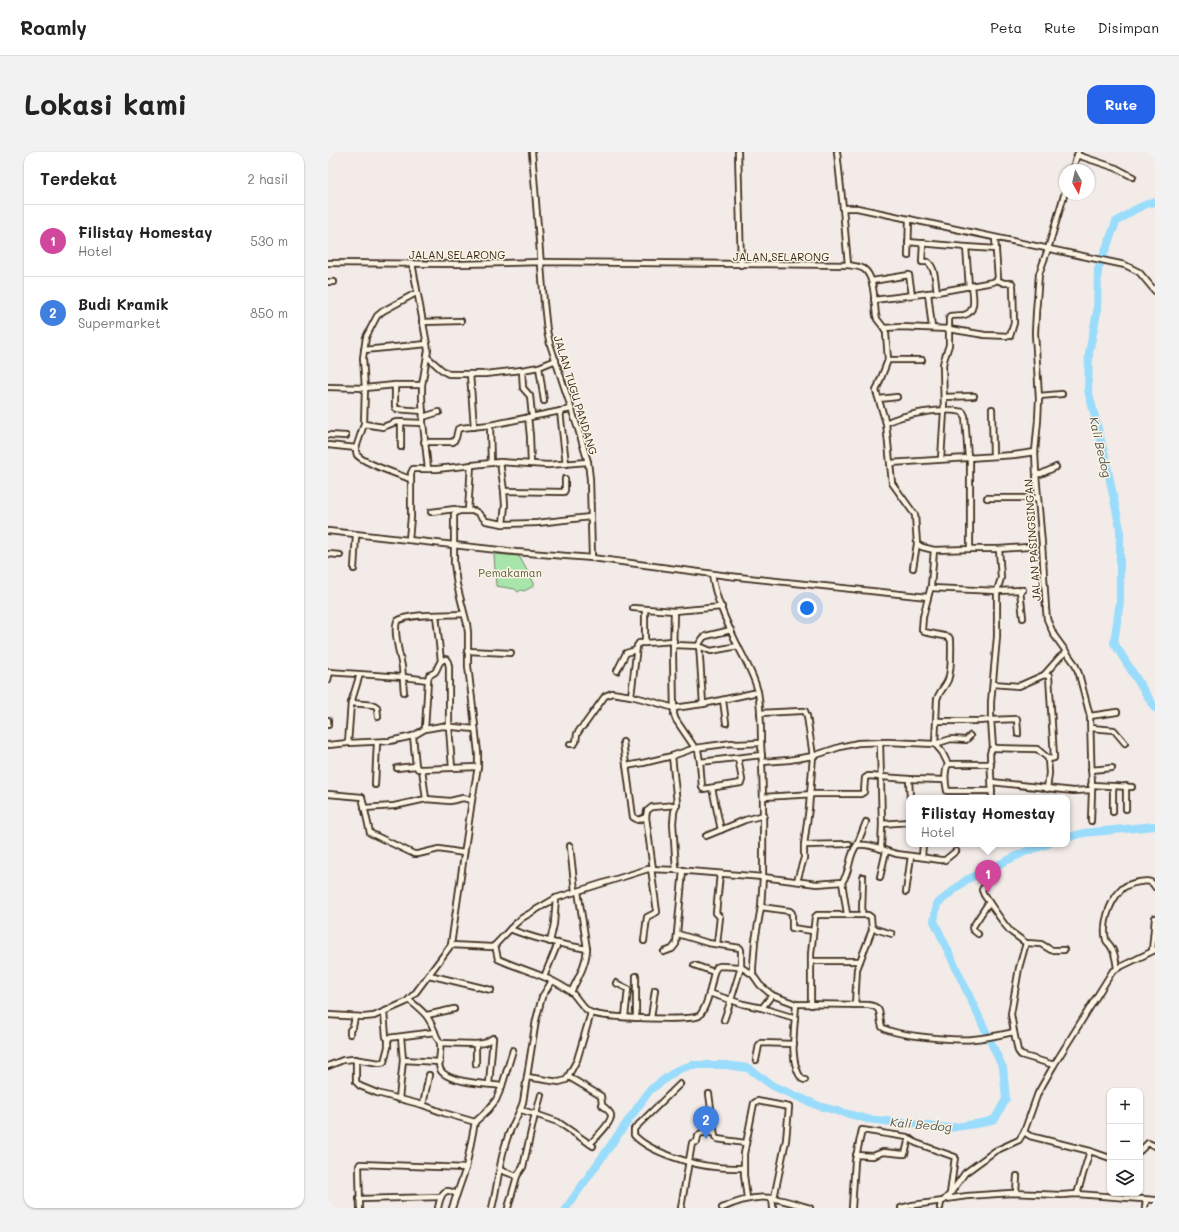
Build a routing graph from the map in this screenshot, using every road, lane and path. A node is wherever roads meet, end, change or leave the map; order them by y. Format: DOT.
graph roads {
  1 [pos="532,152"];
  2 [pos="738,152"];
  3 [pos="837,152"];
  4 [pos="1077,153"];
  5 [pos="1074,164"];
  6 [pos="1133,177"];
  7 [pos="1062,200"];
  8 [pos="843,208"];
  9 [pos="909,219"];
  10 [pos="995,238"];
  11 [pos="908,242"];
  12 [pos="923,243"];
  13 [pos="966,247"];
  14 [pos="996,249"];
  15 [pos="1047,249"];
  16 [pos="908,256"];
  17 [pos="541,262"];
  18 [pos="328,263"];
  19 [pos="412,264"];
  20 [pos="741,265"];
  21 [pos="848,265"];
  22 [pos="997,280"];
  23 [pos="872,281"];
  24 [pos="328,282"];
  25 [pos="334,282"];
  26 [pos="971,286"];
  27 [pos="1155,291"];
  28 [pos="937,292"];
  29 [pos="416,293"];
  30 [pos="928,293"];
  31 [pos="912,294"];
  32 [pos="874,300"];
  33 [pos="461,321"];
  34 [pos="422,322"];
  35 [pos="884,328"];
  36 [pos="932,328"];
  37 [pos="949,329"];
  38 [pos="427,344"];
  39 [pos="364,350"];
  40 [pos="427,356"];
  41 [pos="556,360"];
  42 [pos="888,360"];
  43 [pos="922,360"];
  44 [pos="539,367"];
  45 [pos="522,370"];
  46 [pos="470,374"];
  47 [pos="395,385"];
  48 [pos="422,385"];
  49 [pos="328,387"];
  50 [pos="365,388"];
  51 [pos="1062,394"];
  52 [pos="974,396"];
  53 [pos="1039,396"];
  54 [pos="897,397"];
  55 [pos="944,397"];
  56 [pos="879,399"];
  57 [pos="544,401"];
  58 [pos="571,409"];
  59 [pos="992,409"];
  60 [pos="423,411"];
  61 [pos="560,411"];
  62 [pos="944,411"];
  63 [pos="439,412"];
  64 [pos="423,417"];
  65 [pos="530,417"];
  66 [pos="401,422"];
  67 [pos="886,423"];
  68 [pos="364,424"];
  69 [pos="423,424"];
  70 [pos="490,425"];
  71 [pos="474,426"];
  72 [pos="328,435"];
  73 [pos="346,436"];
  74 [pos="424,442"];
  75 [pos="328,446"];
  76 [pos="401,447"];
  77 [pos="356,448"];
  78 [pos="1032,453"];
  79 [pos="993,456"];
  80 [pos="969,458"];
  81 [pos="941,459"];
  82 [pos="500,462"];
  83 [pos="588,462"];
  84 [pos="491,463"];
  85 [pos="890,463"];
  86 [pos="531,464"];
  87 [pos="566,464"];
  88 [pos="471,465"];
  89 [pos="1056,467"];
  90 [pos="428,469"];
  91 [pos="1036,474"];
  92 [pos="410,479"];
  93 [pos="565,479"];
  94 [pos="504,490"];
  95 [pos="987,498"];
  96 [pos="1036,499"];
  97 [pos="468,510"];
  98 [pos="459,511"];
  99 [pos="431,512"];
  100 [pos="590,517"];
  101 [pos="503,524"];
  102 [pos="328,531"];
  103 [pos="356,535"];
  104 [pos="409,540"];
  105 [pos="917,544"];
  106 [pos="453,545"];
  107 [pos="1028,546"];
  108 [pos="970,548"];
  109 [pos="999,549"];
  110 [pos="934,550"];
  111 [pos="328,554"];
  112 [pos="340,555"];
  113 [pos="592,558"];
  114 [pos="913,568"];
  115 [pos="354,569"];
  116 [pos="712,574"];
  117 [pos="931,588"];
  118 [pos="997,591"];
  119 [pos="928,596"];
  120 [pos="722,607"];
  121 [pos="633,608"];
  122 [pos="645,609"];
  123 [pos="674,611"];
  124 [pos="464,614"];
  125 [pos="436,615"];
  126 [pos="1023,618"];
  127 [pos="731,630"];
  128 [pos="645,643"];
  129 [pos="673,643"];
  130 [pos="699,646"];
  131 [pos="738,646"];
  132 [pos="636,650"];
  133 [pos="467,651"];
  134 [pos="511,653"];
  135 [pos="1065,653"];
  136 [pos="441,661"];
  137 [pos="617,671"];
  138 [pos="329,672"];
  139 [pos="360,674"];
  140 [pos="1044,675"];
  141 [pos="403,677"];
  142 [pos="328,680"];
  143 [pos="428,680"];
  144 [pos="993,684"];
  145 [pos="404,692"];
  146 [pos="758,692"];
  147 [pos="631,696"];
  148 [pos="723,700"];
  149 [pos="351,703"];
  150 [pos="703,704"];
  151 [pos="674,708"];
  152 [pos="1117,712"];
  153 [pos="760,713"];
  154 [pos="1090,716"];
  155 [pos="378,717"];
  156 [pos="328,720"];
  157 [pos="991,720"];
  158 [pos="936,721"];
  159 [pos="726,723"];
  160 [pos="328,725"];
  161 [pos="449,727"];
  162 [pos="1091,728"];
  163 [pos="425,729"];
  164 [pos="475,729"];
  165 [pos="1018,734"];
  166 [pos="413,736"];
  167 [pos="970,736"];
  168 [pos="377,742"];
  169 [pos="624,742"];
  170 [pos="880,742"];
  171 [pos="348,743"];
  172 [pos="761,743"];
  173 [pos="1125,743"];
  174 [pos="570,744"];
  175 [pos="935,744"];
  176 [pos="328,745"];
  177 [pos="695,748"];
  178 [pos="993,748"];
  179 [pos="762,755"];
  180 [pos="672,756"];
  181 [pos="813,756"];
  182 [pos="738,758"];
  183 [pos="1048,759"];
  184 [pos="700,762"];
  185 [pos="762,762"];
  186 [pos="948,764"];
  187 [pos="991,764"];
  188 [pos="416,766"];
  189 [pos="626,766"];
  190 [pos="478,767"];
  191 [pos="397,768"];
  192 [pos="452,768"];
  193 [pos="1112,768"];
  194 [pos="422,769"];
  195 [pos="1090,770"];
  196 [pos="882,777"];
  197 [pos="910,780"];
  198 [pos="945,780"];
  199 [pos="992,782"];
  200 [pos="376,785"];
  201 [pos="1113,786"];
  202 [pos="1126,786"];
  203 [pos="1132,786"];
  204 [pos="712,788"];
  205 [pos="1091,788"];
  206 [pos="1047,789"];
  207 [pos="992,791"];
  208 [pos="328,794"];
  209 [pos="810,795"];
  210 [pos="910,795"];
  211 [pos="992,795"];
  212 [pos="763,796"];
  213 [pos="426,799"];
  214 [pos="472,800"];
  215 [pos="676,805"];
  216 [pos="364,808"];
  217 [pos="1126,809"];
  218 [pos="1113,812"];
  219 [pos="764,816"];
  220 [pos="646,817"];
  221 [pos="1091,821"];
  222 [pos="866,822"];
  223 [pos="906,822"];
  224 [pos="882,824"];
  225 [pos="721,830"];
  226 [pos="706,836"];
  227 [pos="849,844"];
  228 [pos="804,845"];
  229 [pos="857,845"];
  230 [pos="570,846"];
  231 [pos="923,847"];
  232 [pos="881,849"];
  233 [pos="886,851"];
  234 [pos="956,851"];
  235 [pos="464,853"];
  236 [pos="911,856"];
  237 [pos="922,857"];
  238 [pos="652,868"];
  239 [pos="676,870"];
  240 [pos="683,870"];
  241 [pos="720,874"];
  242 [pos="763,877"];
  243 [pos="863,877"];
  244 [pos="880,877"];
  245 [pos="797,881"];
  246 [pos="842,882"];
  247 [pos="1155,887"];
  248 [pos="983,888"];
  249 [pos="576,891"];
  250 [pos="906,892"];
  251 [pos="556,898"];
  252 [pos="989,902"];
  253 [pos="761,906"];
  254 [pos="847,914"];
  255 [pos="862,914"];
  256 [pos="1155,918"];
  257 [pos="872,928"];
  258 [pos="510,929"];
  259 [pos="813,931"];
  260 [pos="678,934"];
  261 [pos="892,934"];
  262 [pos="978,934"];
  263 [pos="644,941"];
  264 [pos="550,942"];
  265 [pos="558,943"];
  266 [pos="1026,943"];
  267 [pos="718,944"];
  268 [pos="451,945"];
  269 [pos="495,945"];
  270 [pos="586,949"];
  271 [pos="1064,950"];
  272 [pos="1154,951"];
  273 [pos="664,952"];
  274 [pos="811,961"];
  275 [pos="860,961"];
  276 [pos="694,965"];
  277 [pos="741,967"];
  278 [pos="1117,968"];
  279 [pos="714,972"];
  280 [pos="754,975"];
  281 [pos="429,976"];
  282 [pos="636,976"];
  283 [pos="544,977"];
  284 [pos="552,981"];
  285 [pos="616,983"];
  286 [pos="491,990"];
  287 [pos="655,990"];
  288 [pos="571,992"];
  289 [pos="709,993"];
  290 [pos="772,995"];
  291 [pos="409,1000"];
  292 [pos="731,1000"];
  293 [pos="796,1004"];
  294 [pos="811,1005"];
  295 [pos="854,1005"];
  296 [pos="762,1008"];
  297 [pos="454,1010"];
  298 [pos="384,1012"];
  299 [pos="591,1013"];
  300 [pos="328,1015"];
  301 [pos="427,1015"];
  302 [pos="355,1017"];
  303 [pos="625,1017"];
  304 [pos="636,1018"];
  305 [pos="651,1018"];
  306 [pos="795,1018"];
  307 [pos="724,1020"];
  308 [pos="435,1032"];
  309 [pos="1014,1032"];
  310 [pos="350,1034"];
  311 [pos="401,1037"];
  312 [pos="388,1038"];
  313 [pos="440,1043"];
  314 [pos="476,1044"];
  315 [pos="794,1044"];
  316 [pos="513,1050"];
  317 [pos="356,1059"];
  318 [pos="403,1060"];
  319 [pos="756,1060"];
  320 [pos="440,1062"];
  321 [pos="476,1064"];
  322 [pos="1054,1065"];
  323 [pos="328,1066"];
  324 [pos="429,1075"];
  325 [pos="569,1077"];
  326 [pos="527,1078"];
  327 [pos="805,1080"];
  328 [pos="489,1084"];
  329 [pos="680,1084"];
  330 [pos="502,1086"];
  331 [pos="709,1094"];
  332 [pos="541,1095"];
  333 [pos="399,1099"];
  334 [pos="423,1105"];
  335 [pos="521,1110"];
  336 [pos="536,1114"];
  337 [pos="475,1122"];
  338 [pos="1024,1132"];
  339 [pos="714,1133"];
  340 [pos="1030,1136"];
  341 [pos="909,1138"];
  342 [pos="1019,1140"];
  343 [pos="746,1143"];
  344 [pos="1155,1146"];
  345 [pos="1143,1149"];
  346 [pos="1090,1151"];
  347 [pos="856,1155"];
  348 [pos="1107,1157"];
  349 [pos="689,1162"];
  350 [pos="466,1168"];
  351 [pos="744,1168"];
  352 [pos="500,1170"];
  353 [pos="517,1176"];
  354 [pos="1017,1176"];
  355 [pos="1016,1193"];
  356 [pos="457,1194"];
  357 [pos="950,1194"];
  358 [pos="1078,1194"];
  359 [pos="441,1197"];
  360 [pos="747,1198"];
  361 [pos="773,1198"];
  362 [pos="359,1199"];
  363 [pos="946,1199"];
  364 [pos="1146,1200"];
  365 [pos="1155,1200"];
  366 [pos="941,1202"];
  367 [pos="360,1208"];
  368 [pos="438,1208"];
  369 [pos="452,1208"];
  370 [pos="492,1208"];
  371 [pos="508,1208"];
  372 [pos="681,1208"];
  373 [pos="722,1208"];
  374 [pos="773,1208"];
  375 [pos="810,1208"];
  376 [pos="852,1208"];
  377 [pos="901,1208"];
  378 [pos="940,1208"];
  379 [pos="1145,1208"];
  1 -- 17 [label="street, JALAN TUGU PANDANG"];
  2 -- 20 [label="street"];
  3 -- 8 [label="street"];
  4 -- 5 [label="street"];
  4 -- 6 [label="street"];
  7 -- 15 [label="street, JALAN PASINGSINGAN"];
  8 -- 9 [label="street"];
  8 -- 21 [label="street"];
  9 -- 10 [label="street"];
  9 -- 11 [label="street"];
  10 -- 14 [label="street"];
  10 -- 15 [label="street"];
  11 -- 12 [label="street"];
  11 -- 16 [label="street"];
  12 -- 13 [label="street"];
  12 -- 28 [label="street"];
  13 -- 14 [label="street"];
  13 -- 26 [label="street"];
  14 -- 22 [label="street"];
  15 -- 27 [label="street"];
  15 -- 53 [label="street, JALAN PASINGSINGAN"];
  17 -- 19 [label="street, JALAN SELARONG"];
  17 -- 20 [label="street, JALAN SELARONG"];
  17 -- 41 [label="street, JALAN TUGU PANDANG"];
  18 -- 19 [label="street, JALAN SELARONG"];
  19 -- 29 [label="street"];
  20 -- 21 [label="street, JALAN SELARONG"];
  21 -- 23 [label="street"];
  22 -- 26 [label="street"];
  22 -- 37 [label="street"];
  23 -- 31 [label="street"];
  23 -- 32 [label="street"];
  24 -- 25 [label="street"];
  26 -- 28 [label="street"];
  26 -- 37 [label="street"];
  28 -- 30 [label="street"];
  29 -- 34 [label="street"];
  29 -- 39 [label="street"];
  30 -- 31 [label="street"];
  30 -- 36 [label="street"];
  31 -- 32 [label="street"];
  32 -- 35 [label="street"];
  33 -- 34 [label="street"];
  34 -- 38 [label="street"];
  35 -- 36 [label="street"];
  35 -- 42 [label="street"];
  36 -- 37 [label="street"];
  37 -- 55 [label="street"];
  38 -- 39 [label="street"];
  38 -- 40 [label="street"];
  39 -- 50 [label="street"];
  40 -- 46 [label="street"];
  40 -- 48 [label="street"];
  41 -- 44 [label="street"];
  41 -- 58 [label="street, JALAN TUGU PANDANG"];
  42 -- 43 [label="street"];
  42 -- 56 [label="street"];
  44 -- 45 [label="street"];
  44 -- 57 [label="street"];
  45 -- 46 [label="street"];
  45 -- 65 [label="street"];
  46 -- 71 [label="street"];
  47 -- 48 [label="street"];
  47 -- 50 [label="street"];
  47 -- 60 [label="street"];
  48 -- 60 [label="street"];
  49 -- 50 [label="street"];
  50 -- 68 [label="street"];
  51 -- 53 [label="street"];
  52 -- 55 [label="street"];
  53 -- 78 [label="street, JALAN PASINGSINGAN"];
  54 -- 56 [label="street"];
  55 -- 62 [label="street"];
  56 -- 67 [label="street"];
  58 -- 61 [label="street"];
  58 -- 83 [label="street, JALAN TUGU PANDANG"];
  59 -- 79 [label="street"];
  60 -- 64 [label="street"];
  61 -- 65 [label="street"];
  61 -- 87 [label="street"];
  62 -- 67 [label="street"];
  62 -- 80 [label="street"];
  62 -- 81 [label="street"];
  63 -- 64 [label="street"];
  64 -- 69 [label="street"];
  65 -- 70 [label="street"];
  65 -- 86 [label="street"];
  66 -- 68 [label="street"];
  66 -- 69 [label="street"];
  66 -- 76 [label="street"];
  67 -- 85 [label="street"];
  68 -- 77 [label="street"];
  69 -- 74 [label="street"];
  70 -- 71 [label="street"];
  70 -- 84 [label="street"];
  71 -- 74 [label="street"];
  72 -- 73 [label="street"];
  74 -- 90 [label="street"];
  75 -- 77 [label="street"];
  77 -- 92 [label="street"];
  78 -- 79 [label="street"];
  78 -- 91 [label="street, JALAN PASINGSINGAN"];
  79 -- 80 [label="street"];
  80 -- 81 [label="street"];
  80 -- 108 [label="street"];
  81 -- 85 [label="street"];
  82 -- 84 [label="street"];
  82 -- 86 [label="street"];
  82 -- 94 [label="street"];
  83 -- 87 [label="street"];
  83 -- 100 [label="street, JALAN TUGU PANDANG"];
  84 -- 88 [label="street"];
  85 -- 105 [label="street"];
  86 -- 87 [label="street"];
  88 -- 90 [label="street"];
  88 -- 97 [label="street"];
  89 -- 91 [label="street"];
  90 -- 92 [label="street"];
  91 -- 96 [label="street, JALAN PASINGSINGAN"];
  92 -- 104 [label="street"];
  93 -- 94 [label="street"];
  94 -- 101 [label="street"];
  95 -- 96 [label="street"];
  96 -- 135 [label="street, JALAN PASINGSINGAN"];
  97 -- 98 [label="street"];
  97 -- 101 [label="street"];
  98 -- 99 [label="street"];
  98 -- 106 [label="street"];
  100 -- 101 [label="street"];
  100 -- 113 [label="street, JALAN TUGU PANDANG"];
  102 -- 103 [label="street"];
  103 -- 104 [label="street"];
  103 -- 115 [label="street"];
  104 -- 106 [label="street"];
  105 -- 110 [label="street"];
  105 -- 114 [label="street"];
  106 -- 113 [label="street"];
  106 -- 124 [label="street"];
  107 -- 109 [label="street"];
  108 -- 109 [label="street"];
  108 -- 110 [label="street"];
  109 -- 118 [label="street"];
  110 -- 117 [label="street"];
  111 -- 112 [label="street"];
  113 -- 116 [label="street"];
  116 -- 119 [label="street"];
  116 -- 120 [label="street"];
  117 -- 118 [label="street"];
  117 -- 119 [label="street"];
  118 -- 126 [label="street"];
  118 -- 144 [label="street"];
  119 -- 158 [label="street"];
  120 -- 123 [label="street"];
  120 -- 127 [label="street"];
  121 -- 122 [label="street"];
  122 -- 123 [label="street"];
  122 -- 128 [label="street"];
  123 -- 129 [label="street"];
  124 -- 125 [label="street"];
  124 -- 133 [label="street"];
  125 -- 136 [label="street"];
  125 -- 141 [label="street"];
  127 -- 130 [label="street"];
  127 -- 131 [label="street"];
  128 -- 129 [label="street"];
  128 -- 132 [label="street"];
  129 -- 130 [label="street"];
  129 -- 151 [label="street"];
  130 -- 131 [label="street"];
  130 -- 150 [label="street"];
  131 -- 146 [label="street"];
  132 -- 137 [label="street"];
  132 -- 147 [label="street"];
  133 -- 134 [label="street"];
  133 -- 164 [label="street"];
  135 -- 140 [label="street"];
  135 -- 154 [label="street, JALAN PASINGSINGAN"];
  136 -- 143 [label="street"];
  136 -- 161 [label="street"];
  138 -- 139 [label="street"];
  138 -- 142 [label="street"];
  139 -- 141 [label="street"];
  139 -- 149 [label="street"];
  140 -- 144 [label="street"];
  140 -- 183 [label="street"];
  141 -- 143 [label="street"];
  141 -- 145 [label="street"];
  143 -- 163 [label="street"];
  144 -- 157 [label="street"];
  146 -- 148 [label="street"];
  146 -- 153 [label="street"];
  147 -- 151 [label="street"];
  147 -- 174 [label="street"];
  148 -- 150 [label="street"];
  148 -- 159 [label="street"];
  149 -- 155 [label="street"];
  149 -- 171 [label="street"];
  150 -- 151 [label="street"];
  151 -- 177 [label="street"];
  152 -- 154 [label="street"];
  153 -- 172 [label="street"];
  153 -- 181 [label="street"];
  154 -- 162 [label="street, JALAN PASINGSINGAN"];
  156 -- 160 [label="street"];
  157 -- 158 [label="street"];
  157 -- 165 [label="street"];
  157 -- 178 [label="street"];
  158 -- 175 [label="street"];
  161 -- 163 [label="street"];
  161 -- 164 [label="street"];
  161 -- 192 [label="street"];
  162 -- 173 [label="street"];
  162 -- 195 [label="street, JALAN PASINGSINGAN"];
  163 -- 166 [label="street"];
  164 -- 190 [label="street"];
  166 -- 168 [label="street"];
  166 -- 188 [label="street"];
  167 -- 175 [label="street"];
  168 -- 171 [label="street"];
  168 -- 200 [label="street"];
  169 -- 189 [label="street"];
  170 -- 175 [label="street"];
  170 -- 181 [label="street"];
  170 -- 196 [label="street"];
  171 -- 176 [label="street"];
  172 -- 177 [label="street"];
  172 -- 179 [label="street"];
  175 -- 186 [label="street"];
  177 -- 180 [label="street"];
  177 -- 184 [label="street"];
  178 -- 183 [label="street"];
  178 -- 187 [label="street"];
  179 -- 182 [label="street"];
  179 -- 185 [label="street"];
  180 -- 189 [label="street"];
  180 -- 215 [label="street"];
  181 -- 185 [label="street"];
  181 -- 209 [label="street"];
  182 -- 184 [label="street"];
  182 -- 204 [label="street"];
  183 -- 206 [label="street"];
  184 -- 204 [label="street"];
  185 -- 212 [label="street"];
  186 -- 187 [label="street"];
  186 -- 198 [label="street"];
  187 -- 199 [label="street"];
  188 -- 191 [label="street"];
  188 -- 194 [label="street"];
  189 -- 220 [label="street"];
  190 -- 192 [label="street"];
  190 -- 214 [label="street"];
  192 -- 194 [label="street"];
  193 -- 195 [label="street"];
  194 -- 213 [label="street"];
  195 -- 205 [label="street, JALAN PASINGSINGAN"];
  196 -- 197 [label="street"];
  196 -- 209 [label="street"];
  196 -- 224 [label="street"];
  197 -- 198 [label="street"];
  197 -- 210 [label="street"];
  198 -- 207 [label="street"];
  199 -- 206 [label="street"];
  199 -- 207 [label="street"];
  201 -- 202 [label="street"];
  201 -- 205 [label="street"];
  201 -- 218 [label="street"];
  202 -- 203 [label="street"];
  202 -- 217 [label="street"];
  204 -- 225 [label="street"];
  205 -- 206 [label="street"];
  205 -- 221 [label="street, JALAN PASINGSINGAN"];
  207 -- 211 [label="street"];
  208 -- 216 [label="street"];
  209 -- 212 [label="street"];
  209 -- 228 [label="street"];
  212 -- 219 [label="street"];
  213 -- 214 [label="street"];
  213 -- 216 [label="street"];
  214 -- 235 [label="street"];
  215 -- 220 [label="street"];
  215 -- 239 [label="street"];
  216 -- 235 [label="street"];
  219 -- 225 [label="street"];
  219 -- 242 [label="street"];
  220 -- 238 [label="street"];
  222 -- 229 [label="street"];
  223 -- 224 [label="street"];
  224 -- 232 [label="street"];
  225 -- 226 [label="street"];
  227 -- 228 [label="street"];
  228 -- 245 [label="street"];
  229 -- 232 [label="street"];
  229 -- 246 [label="street"];
  230 -- 249 [label="street"];
  231 -- 237 [label="street"];
  232 -- 233 [label="street"];
  233 -- 236 [label="street"];
  233 -- 244 [label="street"];
  234 -- 237 [label="street"];
  235 -- 268 [label="street"];
  236 -- 237 [label="street"];
  236 -- 250 [label="street"];
  238 -- 239 [label="street"];
  238 -- 249 [label="street"];
  238 -- 263 [label="street"];
  239 -- 240 [label="street"];
  240 -- 241 [label="street"];
  240 -- 260 [label="street"];
  241 -- 242 [label="street"];
  241 -- 267 [label="street"];
  242 -- 245 [label="street"];
  242 -- 253 [label="street"];
  243 -- 255 [label="street"];
  245 -- 246 [label="street"];
  246 -- 254 [label="street"];
  247 -- 278 [label="street"];
  248 -- 252 [label="street"];
  249 -- 251 [label="street"];
  249 -- 270 [label="street"];
  251 -- 258 [label="street"];
  251 -- 264 [label="street"];
  252 -- 262 [label="street"];
  252 -- 266 [label="street"];
  253 -- 259 [label="street"];
  253 -- 280 [label="street"];
  254 -- 255 [label="street"];
  254 -- 259 [label="street"];
  255 -- 257 [label="street"];
  256 -- 272 [label="street"];
  257 -- 261 [label="street"];
  257 -- 275 [label="street"];
  258 -- 264 [label="street"];
  258 -- 269 [label="street"];
  259 -- 274 [label="street"];
  260 -- 267 [label="street"];
  260 -- 273 [label="street"];
  264 -- 265 [label="street"];
  265 -- 270 [label="street"];
  265 -- 283 [label="street"];
  266 -- 271 [label="street"];
  266 -- 309 [label="street"];
  267 -- 277 [label="street"];
  268 -- 269 [label="street"];
  268 -- 281 [label="street"];
  269 -- 283 [label="street"];
  270 -- 288 [label="street"];
  272 -- 278 [label="street"];
  274 -- 275 [label="street"];
  274 -- 294 [label="street"];
  275 -- 295 [label="street"];
  276 -- 279 [label="street"];
  277 -- 279 [label="street"];
  277 -- 280 [label="street"];
  277 -- 292 [label="street"];
  278 -- 322 [label="street"];
  279 -- 289 [label="street"];
  280 -- 290 [label="street"];
  281 -- 286 [label="street"];
  281 -- 291 [label="street"];
  282 -- 304 [label="street"];
  283 -- 284 [label="street"];
  284 -- 288 [label="street"];
  284 -- 326 [label="street"];
  285 -- 303 [label="street"];
  287 -- 305 [label="street"];
  288 -- 299 [label="street"];
  289 -- 292 [label="street"];
  289 -- 305 [label="street"];
  290 -- 293 [label="street"];
  290 -- 296 [label="street"];
  291 -- 298 [label="street"];
  291 -- 301 [label="street"];
  292 -- 296 [label="street"];
  292 -- 307 [label="street"];
  293 -- 294 [label="street"];
  293 -- 306 [label="street"];
  294 -- 295 [label="street"];
  295 -- 309 [label="street"];
  296 -- 306 [label="street"];
  297 -- 301 [label="street"];
  298 -- 302 [label="street"];
  298 -- 312 [label="street"];
  299 -- 303 [label="street"];
  299 -- 325 [label="street"];
  300 -- 302 [label="street"];
  301 -- 308 [label="street"];
  302 -- 310 [label="street"];
  303 -- 304 [label="street"];
  304 -- 305 [label="street"];
  306 -- 315 [label="street"];
  308 -- 311 [label="street"];
  308 -- 313 [label="street"];
  309 -- 322 [label="street"];
  311 -- 312 [label="street"];
  311 -- 318 [label="street"];
  312 -- 317 [label="street"];
  313 -- 314 [label="street"];
  313 -- 320 [label="street"];
  314 -- 321 [label="street"];
  314 -- 328 [label="street"];
  315 -- 319 [label="street"];
  315 -- 327 [label="street"];
  316 -- 330 [label="street"];
  317 -- 323 [label="street"];
  317 -- 333 [label="street"];
  318 -- 320 [label="street"];
  318 -- 333 [label="street"];
  320 -- 328 [label="street"];
  322 -- 338 [label="street"];
  324 -- 334 [label="street"];
  325 -- 326 [label="street"];
  325 -- 336 [label="street"];
  326 -- 335 [label="street"];
  328 -- 330 [label="street"];
  329 -- 349 [label="street"];
  330 -- 337 [label="street"];
  331 -- 339 [label="street"];
  332 -- 336 [label="street"];
  333 -- 334 [label="street"];
  334 -- 337 [label="street"];
  335 -- 336 [label="street"];
  335 -- 352 [label="street"];
  336 -- 353 [label="street"];
  337 -- 350 [label="street"];
  338 -- 340 [label="street"];
  338 -- 342 [label="street"];
  339 -- 343 [label="street"];
  339 -- 349 [label="street"];
  340 -- 342 [label="street"];
  340 -- 346 [label="street"];
  341 -- 347 [label="street"];
  341 -- 347 [label="street"];
  341 -- 357 [label="street"];
  342 -- 357 [label="street"];
  343 -- 351 [label="street"];
  343 -- 361 [label="street"];
  344 -- 345 [label="street"];
  346 -- 348 [label="street"];
  346 -- 358 [label="street"];
  347 -- 376 [label="street"];
  349 -- 351 [label="street"];
  349 -- 372 [label="street"];
  350 -- 356 [label="street"];
  350 -- 362 [label="street"];
  351 -- 360 [label="street"];
  352 -- 353 [label="street"];
  352 -- 370 [label="street"];
  353 -- 371 [label="street"];
  354 -- 355 [label="street"];
  355 -- 358 [label="street"];
  355 -- 363 [label="street"];
  356 -- 359 [label="street"];
  356 -- 369 [label="street"];
  357 -- 363 [label="street"];
  358 -- 364 [label="street"];
  359 -- 362 [label="street"];
  359 -- 368 [label="street"];
  360 -- 361 [label="street"];
  360 -- 373 [label="street"];
  361 -- 374 [label="street"];
  361 -- 375 [label="street"];
  362 -- 367 [label="street"];
  363 -- 366 [label="street"];
  364 -- 365 [label="street"];
  364 -- 379 [label="street"];
  366 -- 377 [label="street"];
  366 -- 378 [label="street"];
}
